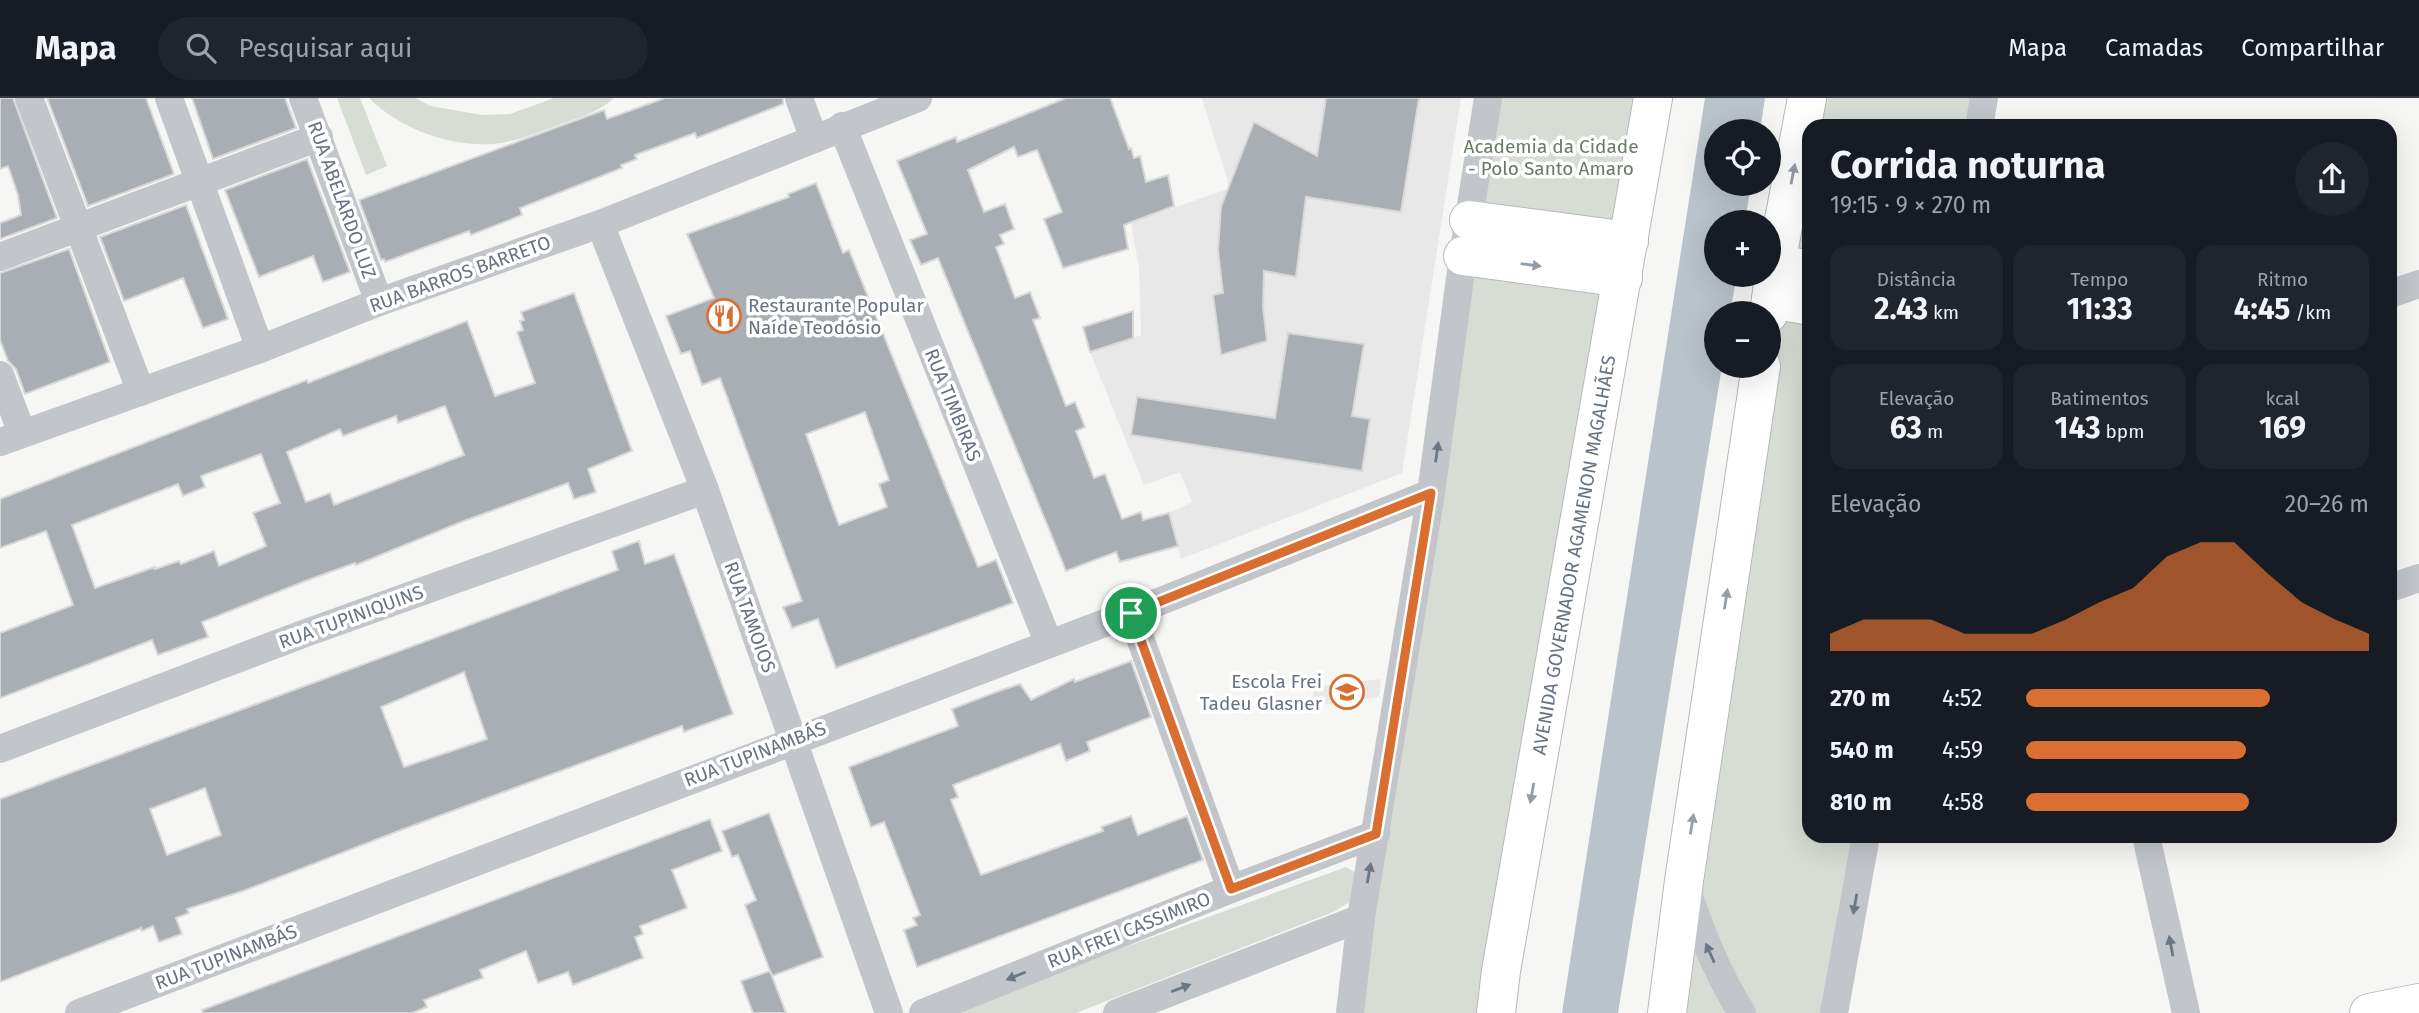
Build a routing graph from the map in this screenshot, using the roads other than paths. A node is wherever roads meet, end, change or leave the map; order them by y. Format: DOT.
graph roads {
  1 [pos="29,98"];
  2 [pos="169,98"];
  3 [pos="303,98"];
  4 [pos="799,98"];
  5 [pos="918,98"];
  6 [pos="1488,98"];
  7 [pos="1653,98"];
  8 [pos="1807,98"];
  9 [pos="1984,98"];
  10 [pos="1804,119"];
  11 [pos="1980,119"];
  12 [pos="842,127"];
  13 [pos="1802,134"];
  14 [pos="319,137"];
  15 [pos="814,138"];
  16 [pos="201,183"];
  17 [pos="600,224"];
  18 [pos="78,228"];
  19 [pos="1466,238"];
  20 [pos="1629,241"];
  21 [pos="0,257"];
  22 [pos="1623,278"];
  23 [pos="1781,286"];
  24 [pos="1802,300"];
  25 [pos="379,302"];
  26 [pos="260,349"];
  27 [pos="0,375"];
  28 [pos="1759,378"];
  29 [pos="141,392"];
  30 [pos="11,438"];
  31 [pos="705,491"];
  32 [pos="1431,493"];
  33 [pos="2419,578"];
  34 [pos="2397,586"];
  35 [pos="1131,613"];
  36 [pos="1049,644"];
  37 [pos="793,740"];
  38 [pos="0,749"];
  39 [pos="1376,834"];
  40 [pos="1865,843"];
  41 [pos="2148,843"];
  42 [pos="1684,881"];
  43 [pos="1231,889"];
  44 [pos="1361,918"];
  45 [pos="1501,971"];
  46 [pos="2419,1003"];
  47 [pos="79,1013"];
  48 [pos="889,1013"];
  49 [pos="923,1013"];
  50 [pos="1117,1013"];
  51 [pos="1350,1013"];
  52 [pos="1483,1013"];
  53 [pos="1496,1013"];
  54 [pos="1667,1013"];
  55 [pos="1742,1013"];
  56 [pos="1834,1013"];
  57 [pos="2186,1013"];
  58 [pos="2370,1013"];
  1 -- 18 [label="street"];
  2 -- 16 [label="street"];
  3 -- 14 [label="street, RUA ABELARDO LUZ"];
  4 -- 15 [label="street"];
  5 -- 12 [label="street, RUA BARROS BARRETO"];
  6 -- 19 [label="street"];
  7 -- 20 [label="main road, AVENIDA GOVERNADOR AGAMENON MAGALHÃES"];
  10 -- 8 [label="main road, one-way"];
  9 -- 11 [label="street"];
  12 -- 15 [label="street, RUA BARROS BARRETO"];
  12 -- 36 [label="street, RUA TIMBIRAS"];
  23 -- 13 [label="main road, one-way"];
  14 -- 16 [label="street"];
  14 -- 25 [label="street, RUA ABELARDO LUZ"];
  15 -- 17 [label="street, RUA BARROS BARRETO"];
  16 -- 18 [label="street"];
  16 -- 26 [label="street"];
  17 -- 25 [label="street, RUA BARROS BARRETO"];
  17 -- 31 [label="street, RUA TAMOIOS"];
  18 -- 21 [label="street"];
  18 -- 29 [label="street"];
  19 -- 20 [label="main road"];
  19 -- 22 [label="main road, one-way"];
  32 -- 19 [label="street, one-way"];
  20 -- 22 [label="main road, AVENIDA GOVERNADOR AGAMENON MAGALHÃES"];
  22 -- 45 [label="main road, AVENIDA GOVERNADOR AGAMENON MAGALHÃES, one-way"];
  23 -- 24 [label="main road"];
  25 -- 26 [label="street, RUA BARROS BARRETO"];
  26 -- 29 [label="street, RUA BARROS BARRETO"];
  27 -- 30 [label="street"];
  42 -- 28 [label="main road, one-way"];
  29 -- 30 [label="street, RUA BARROS BARRETO"];
  31 -- 37 [label="street, RUA TAMOIOS"];
  31 -- 38 [label="street, RUA TUPINIQUINS"];
  32 -- 35 [label="street, RUA TUPINAMBÁS"];
  32 -- 39 [label="street"];
  33 -- 34 [label="street"];
  35 -- 36 [label="street, RUA TUPINAMBÁS"];
  35 -- 43 [label="street"];
  36 -- 37 [label="street, RUA TUPINAMBÁS"];
  37 -- 47 [label="street, RUA TUPINAMBÁS"];
  37 -- 48 [label="street, RUA TAMOIOS"];
  39 -- 43 [label="street, RUA FREI CASSIMIRO"];
  44 -- 39 [label="street, one-way"];
  40 -- 56 [label="street, one-way"];
  57 -- 41 [label="street, one-way"];
  42 -- 54 [label="main road"];
  55 -- 42 [label="street, one-way"];
  43 -- 49 [label="street, RUA FREI CASSIMIRO, one-way"];
  50 -- 44 [label="street, one-way"];
  44 -- 51 [label="street"];
  45 -- 52 [label="main road"];
  45 -- 53 [label="main road, AVENIDA GOVERNADOR AGAMENON MAGALHÃES"];
  46 -- 58 [label="main road"];
}
